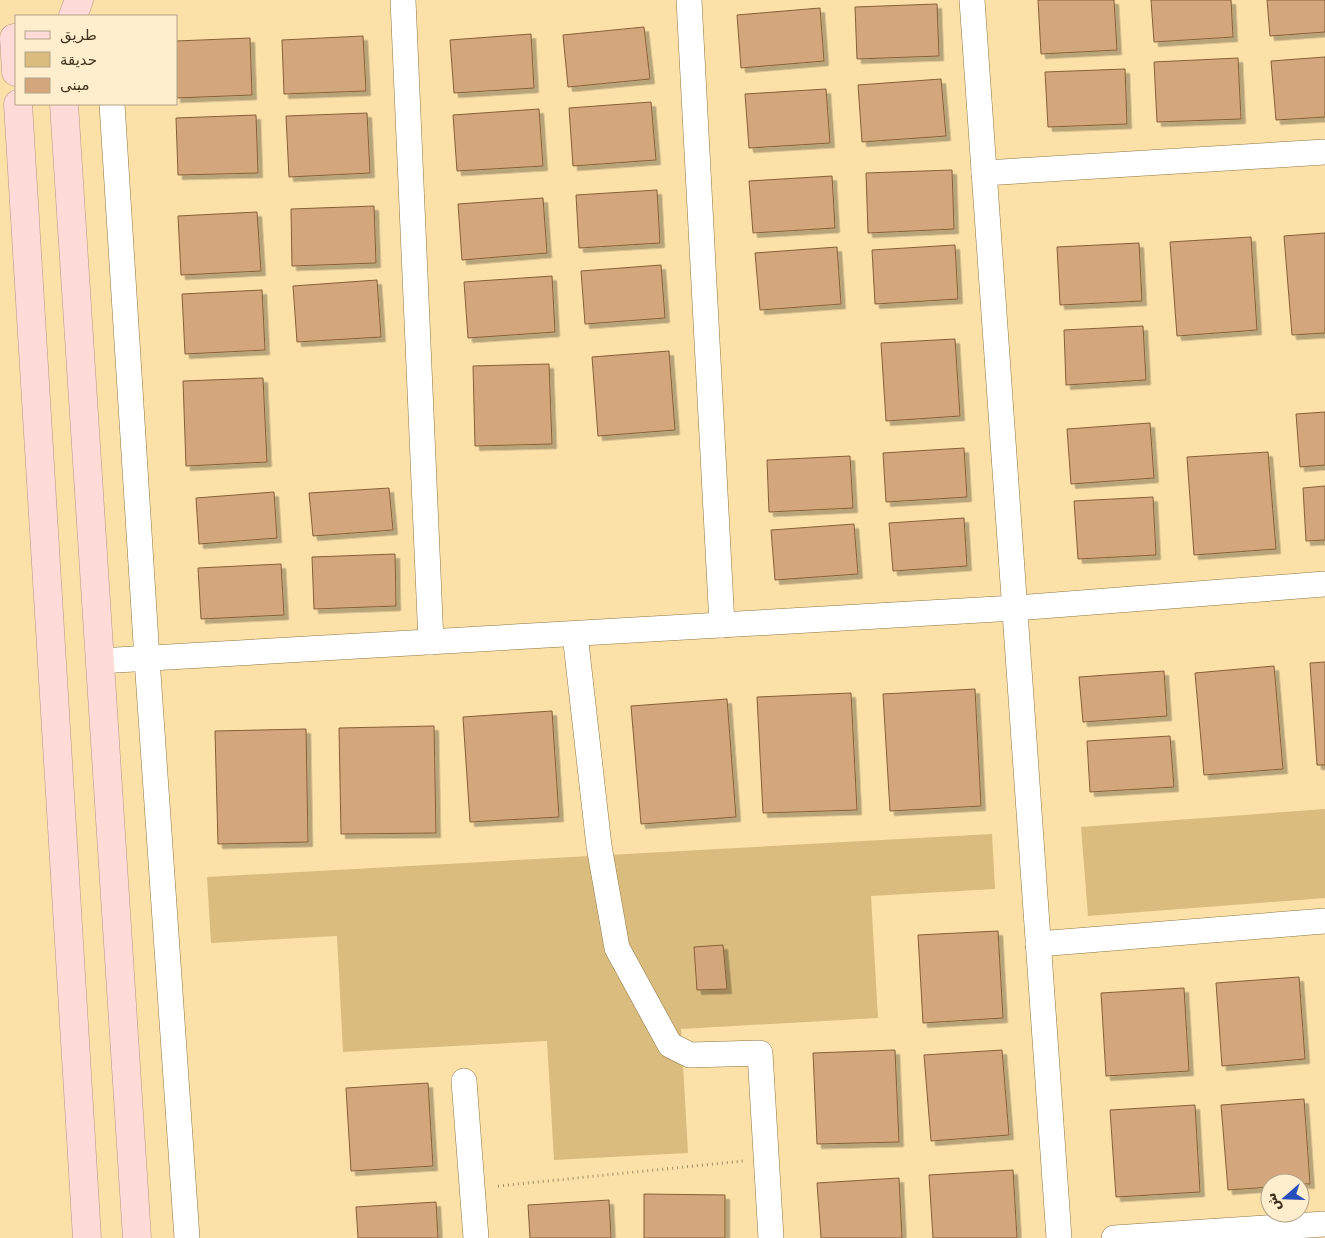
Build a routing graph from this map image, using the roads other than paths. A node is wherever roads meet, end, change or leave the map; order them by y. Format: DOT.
graph roads {
  1 [pos="78,0"];
  2 [pos="403,0"];
  3 [pos="689,0"];
  4 [pos="972,0"];
  5 [pos="73,15"];
  6 [pos="10,35"];
  7 [pos="15,66"];
  8 [pos="18,105"];
  9 [pos="64,105"];
  10 [pos="112,105"];
  11 [pos="1325,152"];
  12 [pos="984,173"];
  13 [pos="1325,584"];
  14 [pos="1014,608"];
  15 [pos="722,625"];
  16 [pos="575,634"];
  17 [pos="431,642"];
  18 [pos="147,658"];
  19 [pos="99,661"];
  20 [pos="1325,921"];
  21 [pos="1038,944"];
  22 [pos="464,1081"];
  23 [pos="1325,1224"];
  24 [pos="87,1238"];
  25 [pos="137,1238"];
  26 [pos="187,1238"];
  27 [pos="476,1238"];
  28 [pos="772,1238"];
  29 [pos="1058,1238"];
  30 [pos="1114,1238"];
  1 -- 5 [label="main road"];
  2 -- 17 [label="street"];
  3 -- 15 [label="street"];
  4 -- 12 [label="street"];
  6 -- 7 [label="main road"];
  8 -- 24 [label="main road"];
  9 -- 19 [label="main road"];
  10 -- 18 [label="street"];
  11 -- 12 [label="street"];
  12 -- 14 [label="street"];
  13 -- 14 [label="street"];
  14 -- 15 [label="street"];
  14 -- 21 [label="street"];
  15 -- 16 [label="street"];
  16 -- 17 [label="street"];
  16 -- 28 [label="street"];
  17 -- 18 [label="street"];
  18 -- 19 [label="street"];
  18 -- 26 [label="street"];
  19 -- 25 [label="main road"];
  20 -- 21 [label="street"];
  21 -- 29 [label="street"];
  22 -- 27 [label="street"];
  23 -- 30 [label="street"];
}
